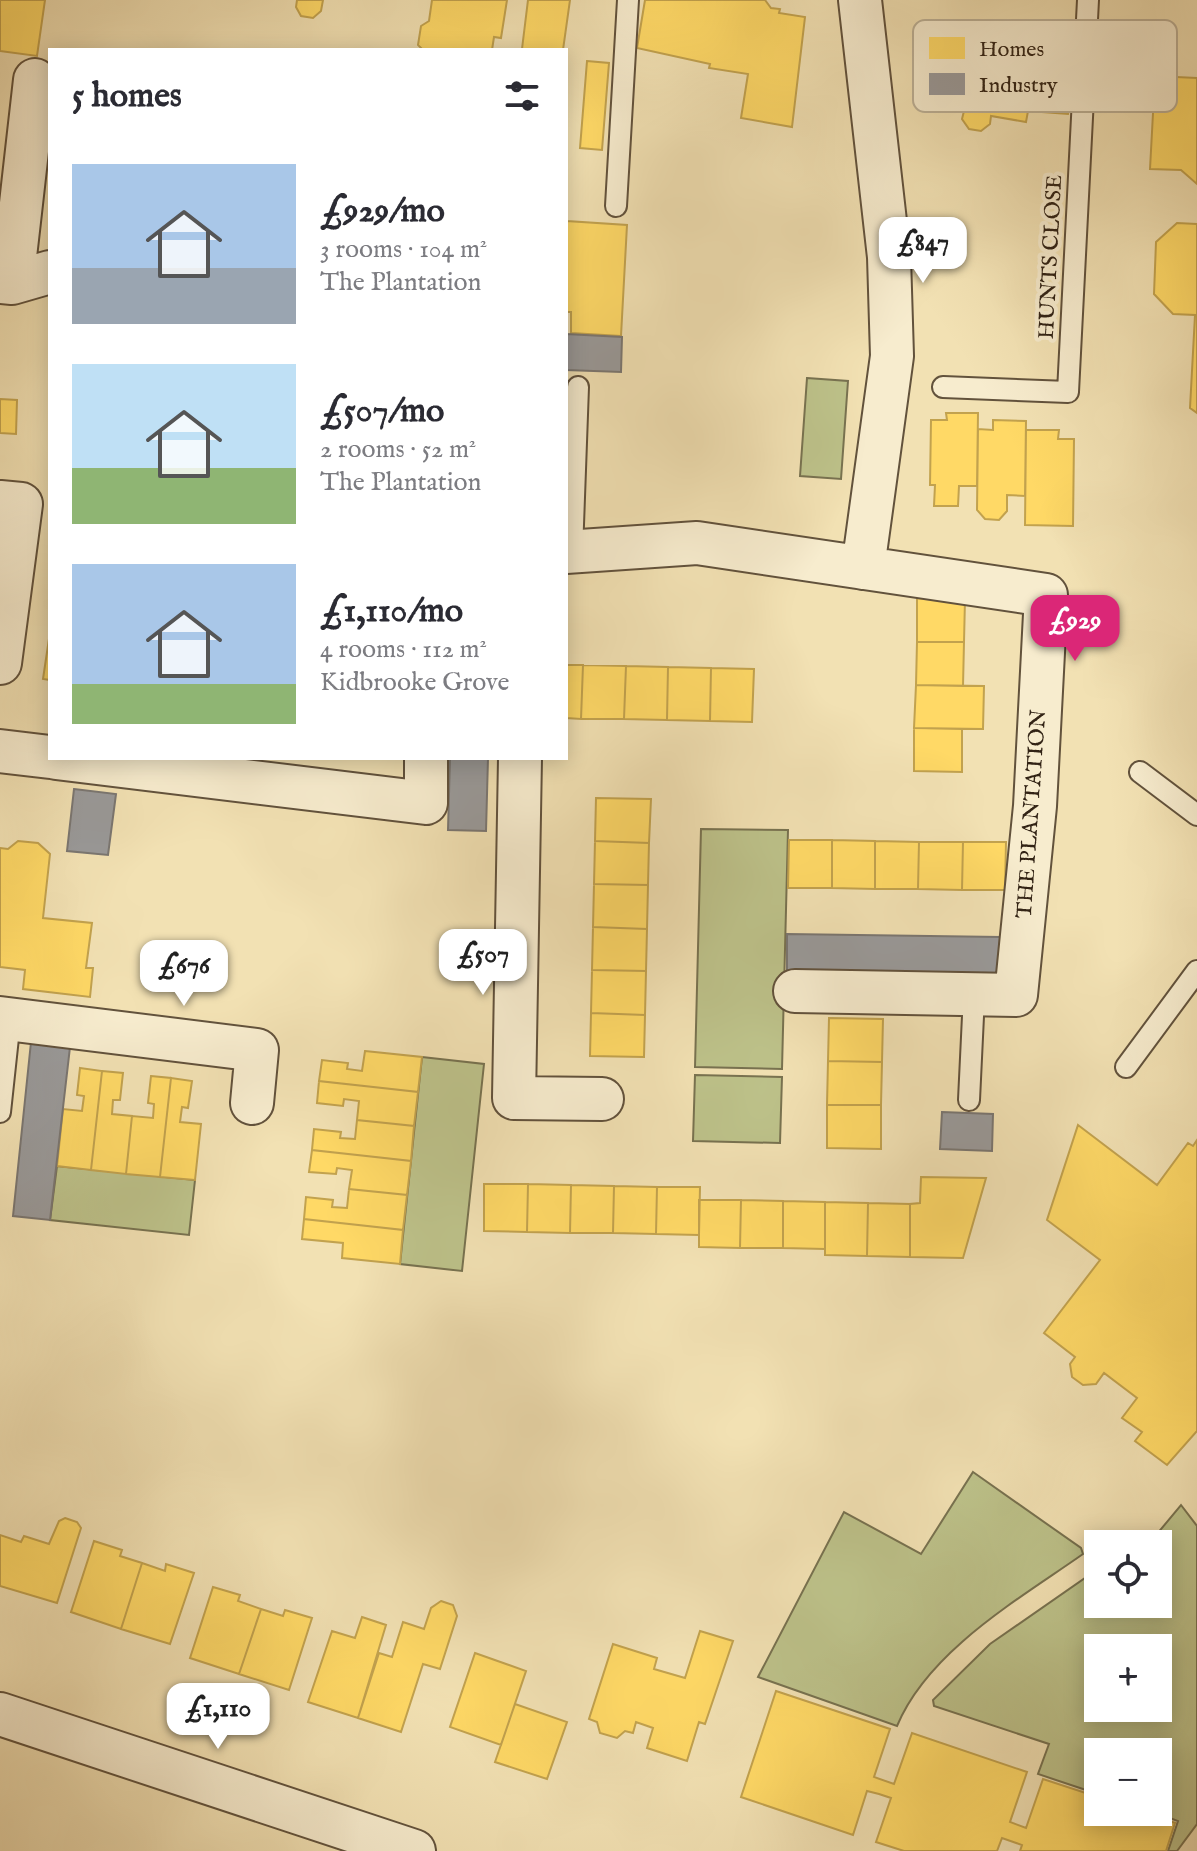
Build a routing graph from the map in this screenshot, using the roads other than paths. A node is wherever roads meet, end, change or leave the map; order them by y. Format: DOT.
graph roads {
  1 [pos="628,0"];
  2 [pos="860,0"];
  3 [pos="1088,0"];
  4 [pos="1087,20"];
  5 [pos="35,80"];
  6 [pos="1082,112"];
  7 [pos="616,206"];
  8 [pos="21,279"];
  9 [pos="578,387"];
  10 [pos="943,387"];
  11 [pos="0,502"];
  12 [pos="569,552"];
  13 [pos="863,568"];
  14 [pos="1,646"];
  15 [pos="0,751"];
  16 [pos="48,757"];
  17 [pos="70,760"];
  18 [pos="426,760"];
  19 [pos="520,760"];
  20 [pos="1140,772"];
  21 [pos="1197,815"];
  22 [pos="1197,971"];
  23 [pos="795,991"];
  24 [pos="974,995"];
  25 [pos="5,1019"];
  26 [pos="1126,1067"];
  27 [pos="602,1099"];
  28 [pos="969,1100"];
  29 [pos="252,1103"];
  30 [pos="0,1112"];
  31 [pos="0,1714"];
  32 [pos="414,1851"];
  1 -- 7 [label="lane"];
  2 -- 13 [label="street"];
  3 -- 4 [label="lane, HUNTS CLOSE"];
  5 -- 8 [label="street"];
  6 -- 10 [label="lane, HUNTS CLOSE"];
  9 -- 12 [label="lane"];
  11 -- 14 [label="street"];
  12 -- 13 [label="street, THE PLANTATION"];
  13 -- 24 [label="street, THE PLANTATION"];
  15 -- 16 [label="street"];
  17 -- 18 [label="street"];
  19 -- 27 [label="street"];
  20 -- 21 [label="lane"];
  22 -- 26 [label="lane"];
  23 -- 24 [label="street, THE PLANTATION"];
  24 -- 28 [label="lane"];
  25 -- 29 [label="street"];
  25 -- 30 [label="lane"];
  31 -- 32 [label="street"];
}
